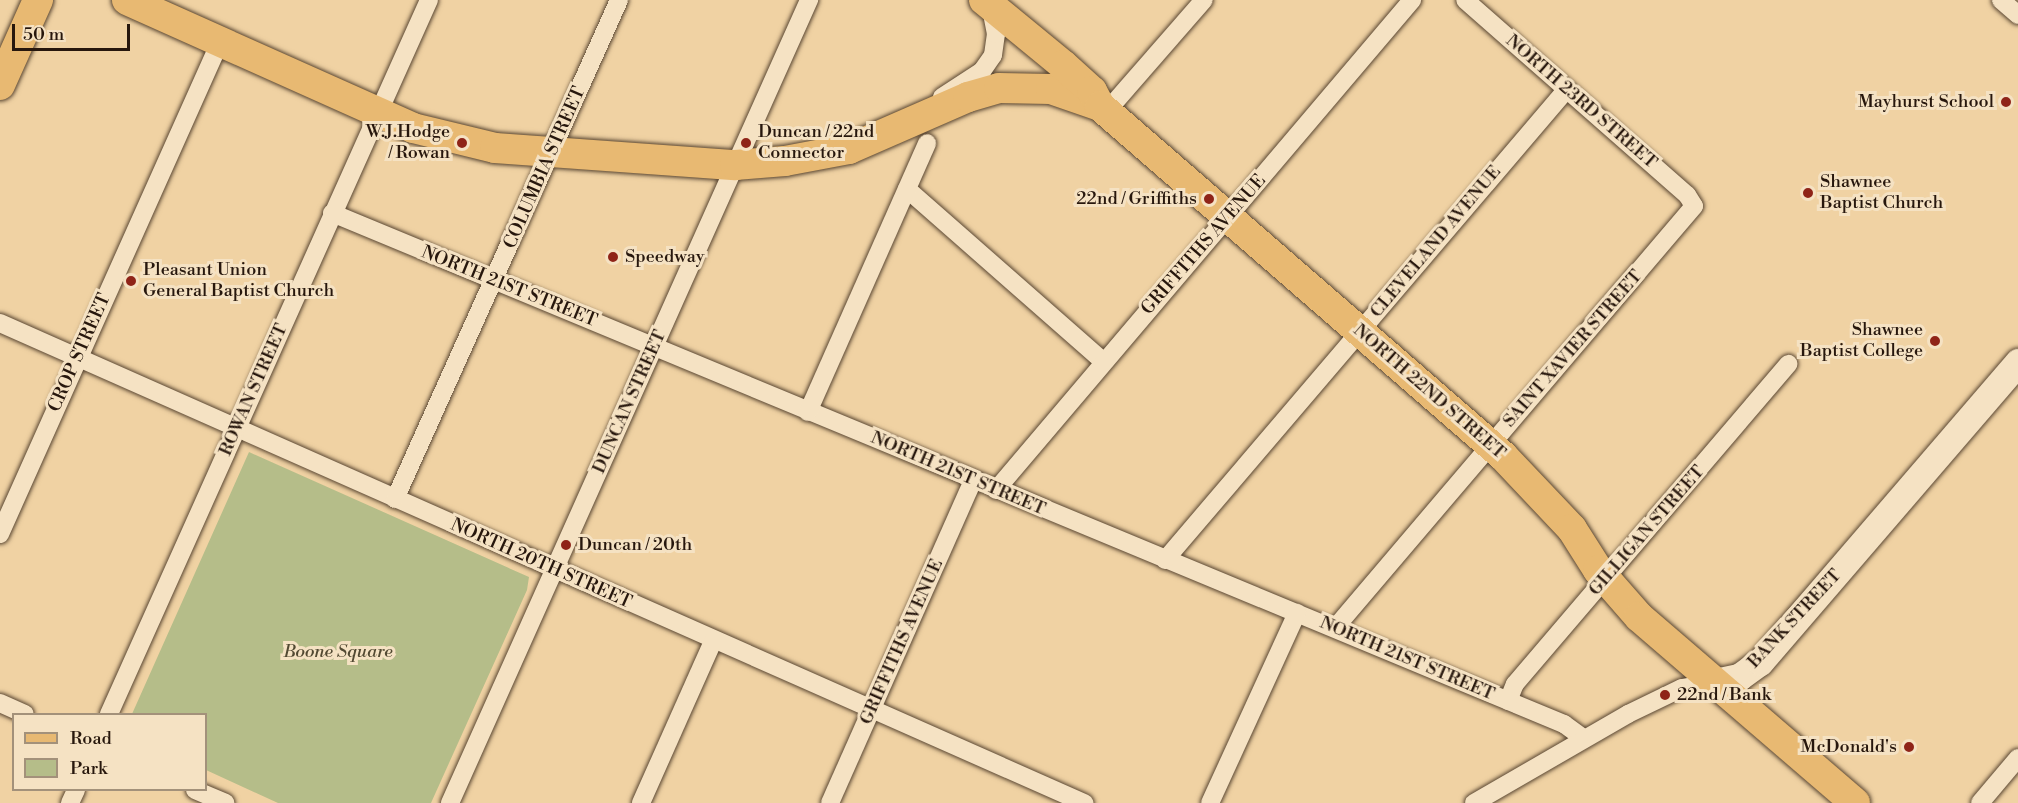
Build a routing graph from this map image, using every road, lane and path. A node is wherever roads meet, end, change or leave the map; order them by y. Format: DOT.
graph roads {
  1 [pos="38,0"];
  2 [pos="127,0"];
  3 [pos="429,0"];
  4 [pos="619,0"];
  5 [pos="809,0"];
  6 [pos="1204,0"];
  7 [pos="1412,0"];
  8 [pos="1465,0"];
  9 [pos="2001,0"];
  10 [pos="988,1"];
  11 [pos="2018,15"];
  12 [pos="220,42"];
  13 [pos="0,85"];
  14 [pos="1567,88"];
  15 [pos="1103,108"];
  16 [pos="378,112"];
  17 [pos="919,132"];
  18 [pos="551,151"];
  19 [pos="735,165"];
  20 [pos="907,189"];
  21 [pos="1694,206"];
  22 [pos="332,213"];
  23 [pos="1229,216"];
  24 [pos="494,281"];
  25 [pos="0,323"];
  26 [pos="1360,331"];
  27 [pos="656,347"];
  28 [pos="78,358"];
  29 [pos="1104,361"];
  30 [pos="2018,362"];
  31 [pos="1788,364"];
  32 [pos="808,412"];
  33 [pos="236,429"];
  34 [pos="1490,444"];
  35 [pos="974,480"];
  36 [pos="996,490"];
  37 [pos="395,499"];
  38 [pos="0,534"];
  39 [pos="1165,560"];
  40 [pos="554,570"];
  41 [pos="1606,579"];
  42 [pos="1297,613"];
  43 [pos="1335,628"];
  44 [pos="713,640"];
  45 [pos="1715,682"];
  46 [pos="1508,700"];
  47 [pos="0,703"];
  48 [pos="872,709"];
  49 [pos="23,713"];
  50 [pos="109,713"];
  51 [pos="1582,737"];
  52 [pos="2018,758"];
  53 [pos="199,791"];
  54 [pos="225,803"];
  55 [pos="450,803"];
  56 [pos="641,803"];
  57 [pos="830,803"];
  58 [pos="1084,803"];
  59 [pos="1210,803"];
  60 [pos="1474,803"];
  61 [pos="1855,803"];
  62 [pos="1980,803"];
  1 -- 13 [label="main road"];
  2 -- 12 [label="main road"];
  3 -- 16 [label="street, ROWAN STREET"];
  4 -- 18 [label="street, COLUMBIA STREET"];
  5 -- 19 [label="street, DUNCAN STREET"];
  6 -- 15 [label="street"];
  7 -- 23 [label="street, GRIFFITHS AVENUE"];
  8 -- 14 [label="street, NORTH 23RD STREET"];
  9 -- 11 [label="street"];
  10 -- 15 [label="main road, NORTH 22ND STREET"];
  10 -- 17 [label="street"];
  12 -- 16 [label="main road"];
  12 -- 28 [label="street, CROP STREET"];
  14 -- 21 [label="street, NORTH 23RD STREET"];
  14 -- 26 [label="street, CLEVELAND AVENUE"];
  15 -- 17 [label="main road"];
  15 -- 23 [label="main road, NORTH 22ND STREET"];
  16 -- 18 [label="main road"];
  16 -- 22 [label="street, ROWAN STREET"];
  17 -- 19 [label="main road"];
  17 -- 20 [label="street"];
  18 -- 19 [label="main road"];
  18 -- 24 [label="street, COLUMBIA STREET"];
  19 -- 27 [label="street, DUNCAN STREET"];
  20 -- 29 [label="street"];
  20 -- 32 [label="street"];
  21 -- 34 [label="street, SAINT XAVIER STREET"];
  22 -- 24 [label="street, NORTH 21ST STREET"];
  22 -- 33 [label="street, ROWAN STREET"];
  23 -- 26 [label="main road, NORTH 22ND STREET"];
  23 -- 29 [label="street, GRIFFITHS AVENUE"];
  24 -- 27 [label="street, NORTH 21ST STREET"];
  24 -- 37 [label="street, COLUMBIA STREET"];
  25 -- 28 [label="street, NORTH 20TH STREET"];
  26 -- 34 [label="main road, NORTH 22ND STREET"];
  26 -- 39 [label="street, CLEVELAND AVENUE"];
  27 -- 32 [label="street, NORTH 21ST STREET"];
  27 -- 40 [label="street, DUNCAN STREET"];
  28 -- 33 [label="street, NORTH 20TH STREET"];
  28 -- 38 [label="street, CROP STREET"];
  29 -- 36 [label="street, GRIFFITHS AVENUE"];
  30 -- 45 [label="street, BANK STREET"];
  31 -- 41 [label="street, GILLIGAN STREET"];
  32 -- 35 [label="street, NORTH 21ST STREET"];
  33 -- 37 [label="street, NORTH 20TH STREET"];
  33 -- 50 [label="street, ROWAN STREET"];
  34 -- 41 [label="main road, NORTH 22ND STREET"];
  34 -- 43 [label="street, SAINT XAVIER STREET"];
  35 -- 36 [label="street, NORTH 21ST STREET"];
  35 -- 48 [label="street, GRIFFITHS AVENUE"];
  36 -- 39 [label="street, NORTH 21ST STREET"];
  37 -- 40 [label="street, NORTH 20TH STREET"];
  39 -- 42 [label="street, NORTH 21ST STREET"];
  40 -- 44 [label="street, NORTH 20TH STREET"];
  40 -- 55 [label="street, DUNCAN STREET"];
  41 -- 45 [label="main road, NORTH 22ND STREET"];
  41 -- 46 [label="street, GILLIGAN STREET"];
  42 -- 43 [label="street, NORTH 21ST STREET"];
  42 -- 59 [label="street"];
  43 -- 46 [label="street, NORTH 21ST STREET"];
  44 -- 48 [label="street, NORTH 20TH STREET"];
  44 -- 56 [label="street"];
  45 -- 51 [label="street, BANK STREET"];
  45 -- 61 [label="main road, NORTH 22ND STREET"];
  46 -- 51 [label="street, NORTH 21ST STREET"];
  47 -- 49 [label="street"];
  48 -- 57 [label="street, GRIFFITHS AVENUE"];
  48 -- 58 [label="street, NORTH 20TH STREET"];
  51 -- 60 [label="street, BANK STREET"];
  52 -- 62 [label="street"];
  53 -- 54 [label="street"];
}
